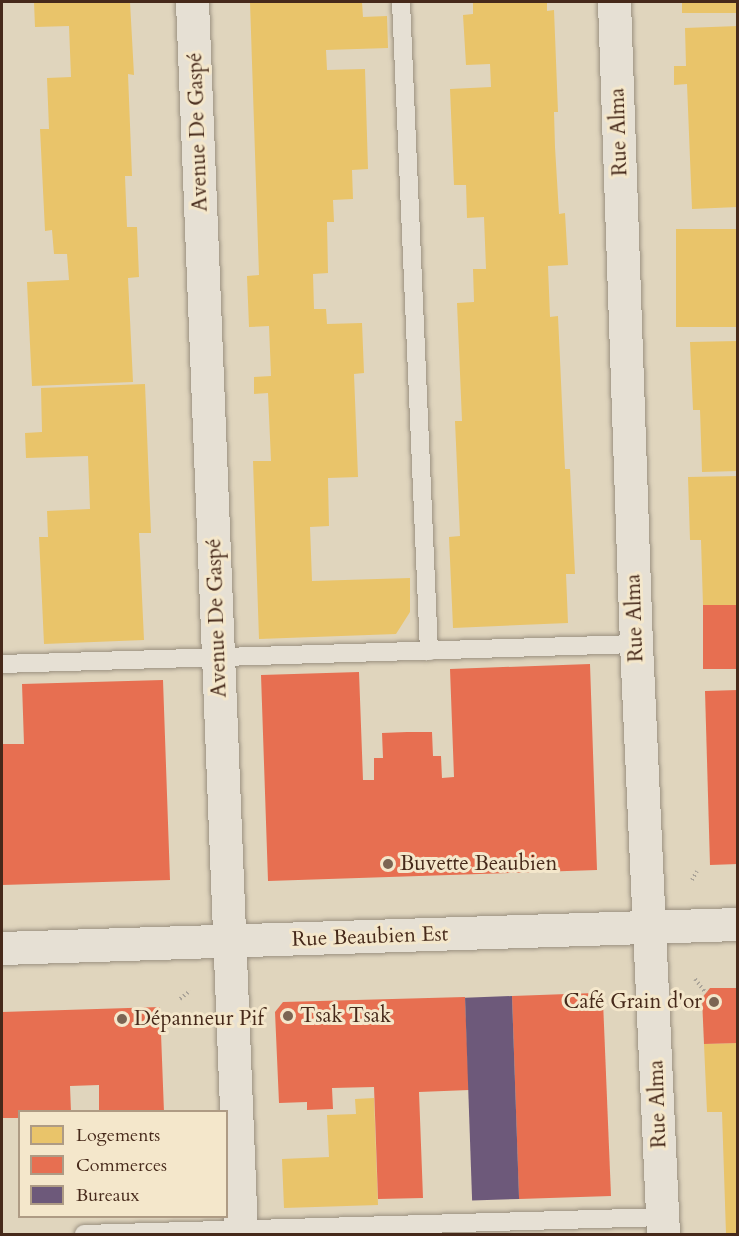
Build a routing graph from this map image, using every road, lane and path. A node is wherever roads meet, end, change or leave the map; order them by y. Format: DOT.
graph roads {
  1 [pos="192,2"];
  2 [pos="401,2"];
  3 [pos="614,2"];
  4 [pos="636,644"];
  5 [pos="429,651"];
  6 [pos="219,659"];
  7 [pos="2,664"];
  8 [pos="697,871"];
  9 [pos="692,880"];
  10 [pos="738,924"];
  11 [pos="651,928"];
  12 [pos="231,942"];
  13 [pos="2,948"];
  14 [pos="695,979"];
  15 [pos="190,991"];
  16 [pos="706,993"];
  17 [pos="180,999"];
  18 [pos="663,1226"];
  19 [pos="450,1229"];
  20 [pos="241,1232"];
  21 [pos="84,1234"];
  1 -- 6 [label="street, Avenue De Gaspé"];
  2 -- 5 [label="lane"];
  3 -- 4 [label="street, Rue Alma"];
  4 -- 5 [label="lane"];
  4 -- 11 [label="street, Rue Alma"];
  5 -- 6 [label="lane"];
  6 -- 7 [label="lane"];
  6 -- 12 [label="street, Avenue De Gaspé"];
  8 -- 9 [label="path"];
  10 -- 11 [label="street, Rue Beaubien Est"];
  11 -- 12 [label="street, Rue Beaubien Est"];
  11 -- 18 [label="street, Rue Alma"];
  12 -- 13 [label="street, Rue Beaubien Est"];
  12 -- 20 [label="street, Avenue De Gaspé"];
  14 -- 16 [label="path"];
  15 -- 17 [label="path"];
  18 -- 19 [label="lane"];
  19 -- 20 [label="lane"];
  20 -- 21 [label="lane"];
}
